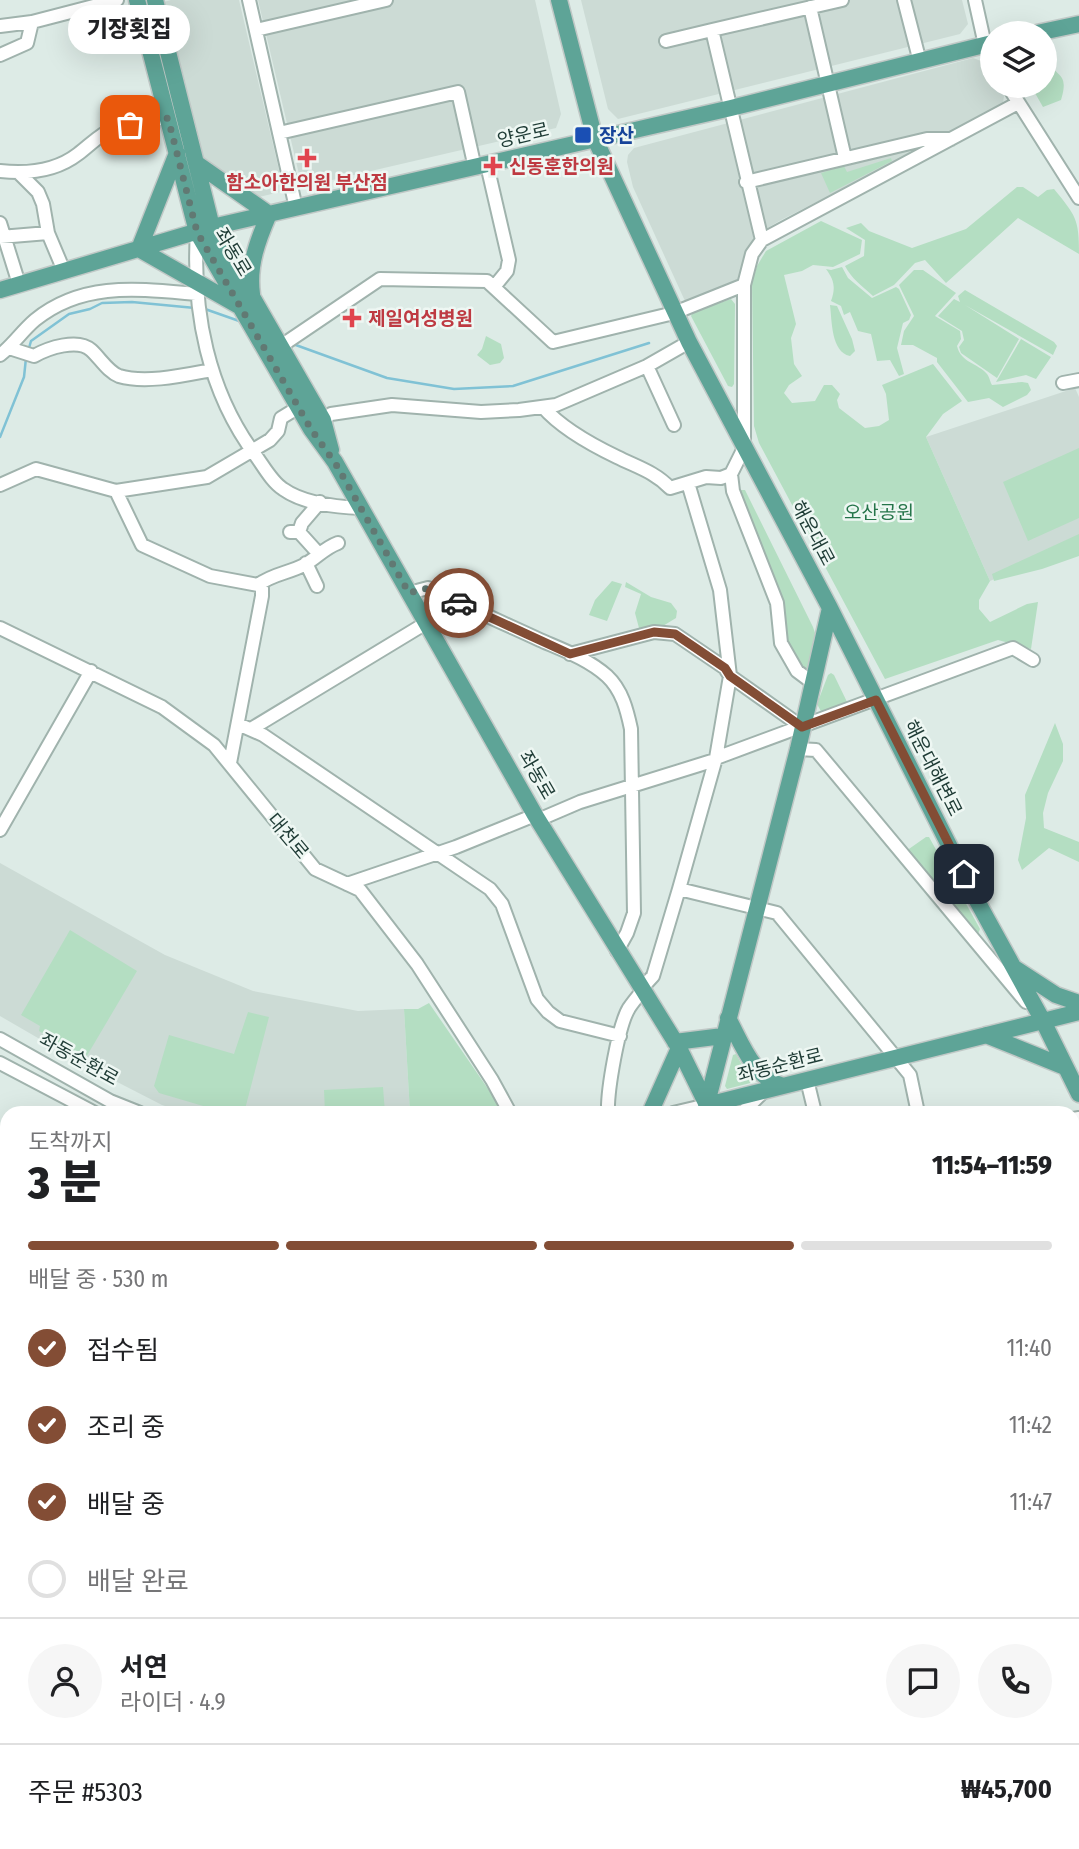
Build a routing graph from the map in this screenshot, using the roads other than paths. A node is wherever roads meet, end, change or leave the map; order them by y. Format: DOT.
graph roads {
  1 [pos="117,0"];
  2 [pos="137,0"];
  3 [pos="155,0"];
  4 [pos="249,0"];
  5 [pos="386,0"];
  6 [pos="559,0"];
  7 [pos="842,0"];
  8 [pos="904,0"];
  9 [pos="975,0"];
  10 [pos="810,7"];
  11 [pos="982,21"];
  12 [pos="32,22"];
  13 [pos="1079,24"];
  14 [pos="0,26"];
  15 [pos="1057,29"];
  16 [pos="256,30"];
  17 [pos="712,30"];
  18 [pos="666,41"];
  19 [pos="980,50"];
  20 [pos="0,55"];
  21 [pos="920,62"];
  22 [pos="827,84"];
  23 [pos="1015,98"];
  24 [pos="1018,103"];
  25 [pos="731,108"];
  26 [pos="168,118"];
  27 [pos="279,133"];
  28 [pos="953,138"];
  29 [pos="595,139"];
  30 [pos="177,153"];
  31 [pos="845,159"];
  32 [pos="196,163"];
  33 [pos="481,166"];
  34 [pos="0,171"];
  35 [pos="19,173"];
  36 [pos="746,182"];
  37 [pos="1079,198"];
  38 [pos="296,208"];
  39 [pos="269,214"];
  40 [pos="204,229"];
  41 [pos="2,233"];
  42 [pos="48,233"];
  43 [pos="762,240"];
  44 [pos="139,249"];
  45 [pos="64,271"];
  46 [pos="19,284"];
  47 [pos="744,285"];
  48 [pos="196,287"];
  49 [pos="494,287"];
  50 [pos="0,290"];
  51 [pos="247,303"];
  52 [pos="674,313"];
  53 [pos="689,342"];
  54 [pos="4,351"];
  55 [pos="279,353"];
  56 [pos="647,366"];
  57 [pos="212,370"];
  58 [pos="1079,380"];
  59 [pos="1063,383"];
  60 [pos="299,407"];
  61 [pos="543,407"];
  62 [pos="323,420"];
  63 [pos="674,425"];
  64 [pos="744,448"];
  65 [pos="251,451"];
  66 [pos="335,462"];
  67 [pos="731,474"];
  68 [pos="688,483"];
  69 [pos="0,485"];
  70 [pos="116,491"];
  71 [pos="320,502"];
  72 [pos="361,508"];
  73 [pos="338,543"];
  74 [pos="318,553"];
  75 [pos="306,563"];
  76 [pos="258,586"];
  77 [pos="317,586"];
  78 [pos="409,593"];
  79 [pos="830,608"];
  80 [pos="426,623"];
  81 [pos="0,628"];
  82 [pos="570,654"];
  83 [pos="1033,660"];
  84 [pos="91,671"];
  85 [pos="730,676"];
  86 [pos="813,682"];
  87 [pos="876,700"];
  88 [pos="244,726"];
  89 [pos="802,727"];
  90 [pos="798,749"];
  91 [pos="716,759"];
  92 [pos="230,763"];
  93 [pos="632,786"];
  94 [pos="537,817"];
  95 [pos="0,830"];
  96 [pos="437,853"];
  97 [pos="347,884"];
  98 [pos="679,889"];
  99 [pos="757,908"];
  100 [pos="617,951"];
  101 [pos="1014,968"];
  102 [pos="642,989"];
  103 [pos="1079,1003"];
  104 [pos="1079,1012"];
  105 [pos="728,1018"];
  106 [pos="1043,1021"];
  107 [pos="620,1035"];
  108 [pos="986,1035"];
  109 [pos="723,1036"];
  110 [pos="0,1040"];
  111 [pos="677,1045"];
  112 [pos="896,1058"];
  113 [pos="0,1063"];
  114 [pos="1065,1067"];
  115 [pos="807,1080"];
  116 [pos="783,1086"];
  117 [pos="1079,1090"];
  118 [pos="764,1091"];
  119 [pos="82,1106"];
  120 [pos="122,1106"];
  121 [pos="506,1106"];
  122 [pos="608,1106"];
  123 [pos="653,1106"];
  124 [pos="705,1106"];
  125 [pos="707,1106"];
  126 [pos="716,1106"];
  127 [pos="749,1106"];
  128 [pos="813,1106"];
  129 [pos="917,1106"];
  1 -- 12 [label="street"];
  2 -- 26 [label="main road, 좌동로"];
  3 -- 32 [label="main road, 좌동로"];
  4 -- 16 [label="street"];
  5 -- 16 [label="street"];
  6 -- 29 [label="main road, 해운대로"];
  7 -- 10 [label="street"];
  8 -- 21 [label="street"];
  9 -- 11 [label="street"];
  10 -- 17 [label="street"];
  10 -- 22 [label="street"];
  12 -- 14 [label="street"];
  12 -- 20 [label="street"];
  13 -- 15 [label="main road"];
  16 -- 27 [label="street"];
  17 -- 18 [label="street"];
  17 -- 25 [label="street"];
  19 -- 21 [label="main road, 양운로"];
  21 -- 22 [label="main road, 양운로"];
  22 -- 25 [label="main road, 양운로"];
  22 -- 31 [label="street"];
  23 -- 24 [label="street"];
  24 -- 28 [label="street"];
  24 -- 37 [label="street"];
  25 -- 29 [label="main road, 양운로"];
  25 -- 36 [label="street"];
  26 -- 30 [label="main road, 좌동로"];
  26 -- 35 [label="street"];
  27 -- 33 [label="street"];
  27 -- 38 [label="street"];
  28 -- 31 [label="street"];
  28 -- 43 [label="street"];
  29 -- 33 [label="main road, 양운로"];
  29 -- 52 [label="main road, 해운대로"];
  30 -- 40 [label="main road, 좌동로"];
  30 -- 44 [label="main road"];
  31 -- 36 [label="street"];
  32 -- 39 [label="main road"];
  32 -- 40 [label="main road, 좌동로"];
  33 -- 38 [label="main road, 양운로"];
  33 -- 49 [label="street"];
  34 -- 35 [label="street"];
  35 -- 42 [label="street"];
  36 -- 43 [label="street"];
  38 -- 39 [label="main road, 양운로"];
  39 -- 40 [label="main road, 양운로"];
  39 -- 51 [label="main road"];
  40 -- 44 [label="main road, 양운로"];
  40 -- 48 [label="street"];
  40 -- 51 [label="main road, 좌동로"];
  41 -- 42 [label="street"];
  41 -- 46 [label="street"];
  42 -- 45 [label="street"];
  43 -- 47 [label="street"];
  44 -- 45 [label="main road, 양운로"];
  44 -- 48 [label="main road"];
  45 -- 46 [label="main road, 양운로"];
  46 -- 50 [label="main road, 양운로"];
  47 -- 52 [label="street"];
  47 -- 64 [label="street"];
  48 -- 51 [label="main road"];
  48 -- 54 [label="street"];
  48 -- 57 [label="street"];
  49 -- 52 [label="street"];
  49 -- 55 [label="street"];
  51 -- 55 [label="main road, 좌동로"];
  52 -- 53 [label="main road, 해운대로"];
  53 -- 56 [label="street"];
  53 -- 64 [label="main road, 해운대로"];
  54 -- 57 [label="street"];
  55 -- 60 [label="main road, 좌동로"];
  55 -- 62 [label="main road, 좌동로"];
  56 -- 61 [label="street"];
  56 -- 63 [label="street"];
  57 -- 65 [label="street"];
  58 -- 59 [label="street"];
  60 -- 65 [label="street"];
  60 -- 66 [label="main road, 좌동로"];
  61 -- 62 [label="street"];
  61 -- 68 [label="street"];
  62 -- 66 [label="main road, 좌동로"];
  64 -- 67 [label="street"];
  64 -- 79 [label="main road, 해운대로"];
  65 -- 70 [label="street"];
  65 -- 71 [label="street"];
  66 -- 72 [label="main road, 좌동로"];
  67 -- 68 [label="street"];
  67 -- 86 [label="street"];
  68 -- 85 [label="street"];
  69 -- 70 [label="street"];
  70 -- 76 [label="street"];
  71 -- 72 [label="street"];
  71 -- 74 [label="street"];
  72 -- 78 [label="main road, 좌동로"];
  73 -- 74 [label="street"];
  74 -- 75 [label="street"];
  75 -- 76 [label="street"];
  75 -- 77 [label="street"];
  76 -- 88 [label="street"];
  78 -- 80 [label="main road, 좌동로"];
  78 -- 82 [label="street"];
  79 -- 86 [label="main road"];
  79 -- 87 [label="main road, 해운대해변로"];
  80 -- 88 [label="street"];
  80 -- 94 [label="main road, 좌동로"];
  81 -- 84 [label="street, 대천로"];
  82 -- 85 [label="street"];
  82 -- 93 [label="street"];
  83 -- 87 [label="street"];
  84 -- 92 [label="street, 대천로"];
  84 -- 95 [label="street"];
  85 -- 89 [label="street"];
  85 -- 91 [label="street"];
  86 -- 89 [label="main road"];
  87 -- 89 [label="street"];
  87 -- 101 [label="main road, 해운대해변로"];
  88 -- 92 [label="street"];
  88 -- 96 [label="street"];
  89 -- 90 [label="main road"];
  89 -- 91 [label="street"];
  90 -- 99 [label="main road"];
  90 -- 106 [label="street"];
  91 -- 93 [label="street"];
  91 -- 98 [label="street"];
  92 -- 97 [label="street, 대천로"];
  93 -- 94 [label="street"];
  93 -- 100 [label="street"];
  94 -- 96 [label="street"];
  94 -- 100 [label="main road, 좌동로"];
  96 -- 97 [label="street"];
  96 -- 107 [label="street"];
  97 -- 121 [label="street, 대천로"];
  98 -- 99 [label="street"];
  98 -- 102 [label="street"];
  99 -- 105 [label="main road"];
  99 -- 112 [label="street"];
  100 -- 102 [label="main road, 좌동로"];
  101 -- 103 [label="main road"];
  101 -- 106 [label="main road, 해운대해변로"];
  102 -- 107 [label="street"];
  102 -- 111 [label="main road, 좌동로"];
  104 -- 106 [label="main road, 좌동순환로"];
  105 -- 109 [label="main road"];
  105 -- 116 [label="main road"];
  106 -- 108 [label="main road, 좌동순환로"];
  106 -- 114 [label="main road, 해운대해변로"];
  107 -- 122 [label="street"];
  108 -- 112 [label="main road, 좌동순환로"];
  108 -- 114 [label="main road"];
  109 -- 111 [label="main road"];
  109 -- 125 [label="main road"];
  110 -- 120 [label="street, 좌동순환로"];
  111 -- 123 [label="main road"];
  111 -- 124 [label="main road, 좌동로"];
  112 -- 115 [label="main road, 좌동순환로"];
  112 -- 129 [label="street"];
  113 -- 119 [label="street"];
  114 -- 117 [label="main road, 해운대해변로"];
  115 -- 116 [label="main road, 좌동순환로"];
  115 -- 128 [label="street"];
  116 -- 118 [label="main road, 좌동순환로"];
  118 -- 126 [label="main road, 좌동순환로"];
  118 -- 127 [label="street"];
}
